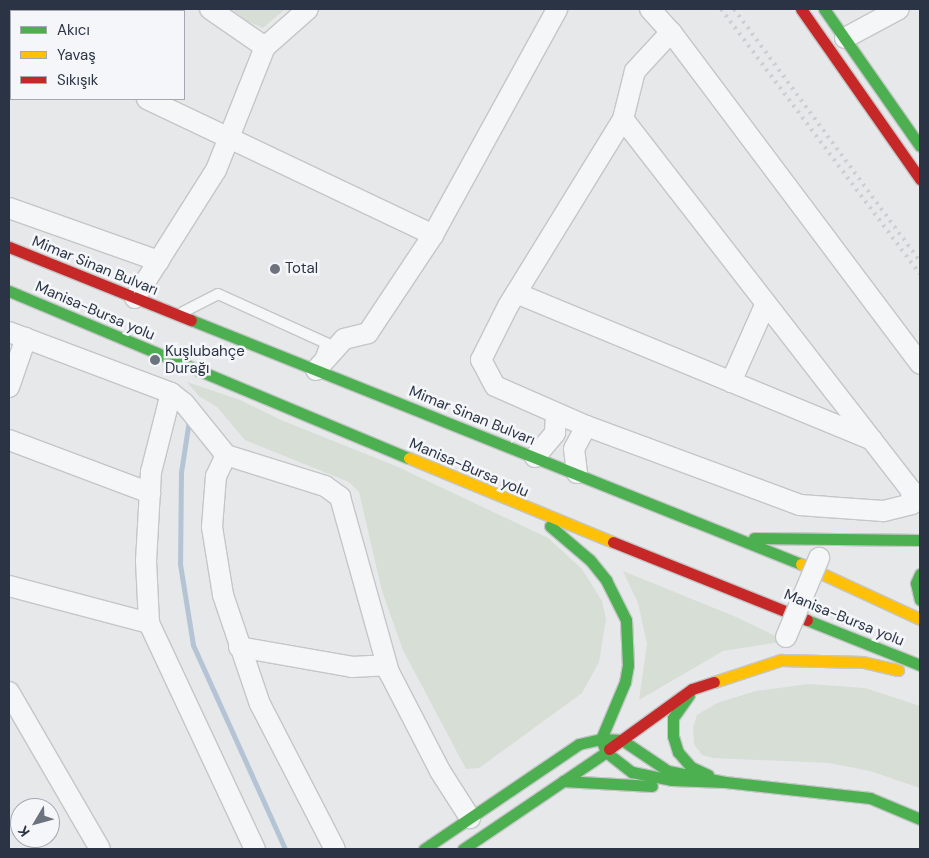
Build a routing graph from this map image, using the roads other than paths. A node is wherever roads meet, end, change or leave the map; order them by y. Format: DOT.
graph roads {
  1 [pos="210,9"];
  2 [pos="308,9"];
  3 [pos="557,9"];
  4 [pos="650,9"];
  5 [pos="801,9"];
  6 [pos="824,9"];
  7 [pos="899,9"];
  8 [pos="671,32"];
  9 [pos="845,38"];
  10 [pos="265,47"];
  11 [pos="869,72"];
  12 [pos="149,100"];
  13 [pos="623,119"];
  14 [pos="920,126"];
  15 [pos="229,138"];
  16 [pos="920,146"];
  17 [pos="920,179"];
  18 [pos="9,208"];
  19 [pos="433,235"];
  20 [pos="9,247"];
  21 [pos="159,261"];
  22 [pos="9,291"];
  23 [pos="516,292"];
  24 [pos="135,298"];
  25 [pos="766,303"];
  26 [pos="176,315"];
  27 [pos="14,334"];
  28 [pos="920,364"];
  29 [pos="316,370"];
  30 [pos="731,382"];
  31 [pos="9,387"];
  32 [pos="171,393"];
  33 [pos="556,414"];
  34 [pos="586,426"];
  35 [pos="9,440"];
  36 [pos="872,440"];
  37 [pos="226,455"];
  38 [pos="535,457"];
  39 [pos="577,473"];
  40 [pos="150,493"];
  41 [pos="515,504"];
  42 [pos="734,537"];
  43 [pos="920,540"];
  44 [pos="819,558"];
  45 [pos="920,574"];
  46 [pos="9,586"];
  47 [pos="920,600"];
  48 [pos="920,619"];
  49 [pos="149,624"];
  50 [pos="786,637"];
  51 [pos="239,647"];
  52 [pos="386,665"];
  53 [pos="920,665"];
  54 [pos="920,674"];
  55 [pos="692,689"];
  56 [pos="9,692"];
  57 [pos="613,712"];
  58 [pos="601,739"];
  59 [pos="622,740"];
  60 [pos="579,744"];
  61 [pos="606,752"];
  62 [pos="563,781"];
  63 [pos="725,782"];
  64 [pos="470,818"];
  65 [pos="920,819"];
  66 [pos="100,849"];
  67 [pos="256,849"];
  68 [pos="335,849"];
  69 [pos="424,849"];
  70 [pos="463,849"];
  1 -- 10 [label="street"];
  2 -- 10 [label="street"];
  3 -- 19 [label="street"];
  4 -- 8 [label="street"];
  5 -- 17 [label="main road"];
  6 -- 9 [label="main road"];
  7 -- 9 [label="street"];
  8 -- 13 [label="street"];
  8 -- 28 [label="street"];
  9 -- 11 [label="main road"];
  10 -- 15 [label="street"];
  11 -- 14 [label="main road"];
  11 -- 16 [label="main road"];
  12 -- 15 [label="street"];
  13 -- 23 [label="street"];
  13 -- 25 [label="street"];
  15 -- 19 [label="street"];
  15 -- 21 [label="street"];
  18 -- 21 [label="street"];
  19 -- 29 [label="street"];
  20 -- 24 [label="main road, Mimar Sinan Bulvarı"];
  21 -- 24 [label="street"];
  22 -- 41 [label="main road, Manisa-Bursa yolu"];
  23 -- 30 [label="street"];
  23 -- 33 [label="street"];
  24 -- 26 [label="main road, Mimar Sinan Bulvarı"];
  25 -- 30 [label="street"];
  25 -- 36 [label="street"];
  26 -- 29 [label="main road, Mimar Sinan Bulvarı"];
  26 -- 29 [label="lane"];
  27 -- 31 [label="street"];
  27 -- 32 [label="street"];
  29 -- 38 [label="main road, Mimar Sinan Bulvarı"];
  30 -- 36 [label="street"];
  32 -- 37 [label="street"];
  32 -- 40 [label="street"];
  33 -- 34 [label="street"];
  33 -- 38 [label="street"];
  34 -- 36 [label="street"];
  34 -- 39 [label="street"];
  35 -- 40 [label="street"];
  37 -- 51 [label="street"];
  37 -- 52 [label="street"];
  38 -- 39 [label="main road, Mimar Sinan Bulvarı"];
  39 -- 42 [label="main road, Mimar Sinan Bulvarı"];
  40 -- 49 [label="street"];
  41 -- 53 [label="main road, Manisa-Bursa yolu"];
  41 -- 57 [label="main road"];
  42 -- 43 [label="main road"];
  42 -- 48 [label="main road, Mimar Sinan Bulvarı"];
  44 -- 50 [label="street, bridge"];
  45 -- 47 [label="main road"];
  46 -- 49 [label="street"];
  49 -- 67 [label="street"];
  51 -- 52 [label="street"];
  51 -- 68 [label="street"];
  52 -- 64 [label="street"];
  54 -- 55 [label="main road"];
  55 -- 59 [label="main road"];
  55 -- 63 [label="main road"];
  56 -- 66 [label="street"];
  57 -- 58 [label="main road"];
  57 -- 60 [label="main road"];
  58 -- 59 [label="main road"];
  58 -- 60 [label="main road"];
  58 -- 61 [label="main road"];
  59 -- 61 [label="main road"];
  59 -- 63 [label="main road"];
  60 -- 64 [label="main road"];
  61 -- 62 [label="main road"];
  61 -- 63 [label="main road"];
  62 -- 63 [label="main road"];
  62 -- 70 [label="main road"];
  63 -- 65 [label="main road"];
  64 -- 69 [label="main road"];
}
